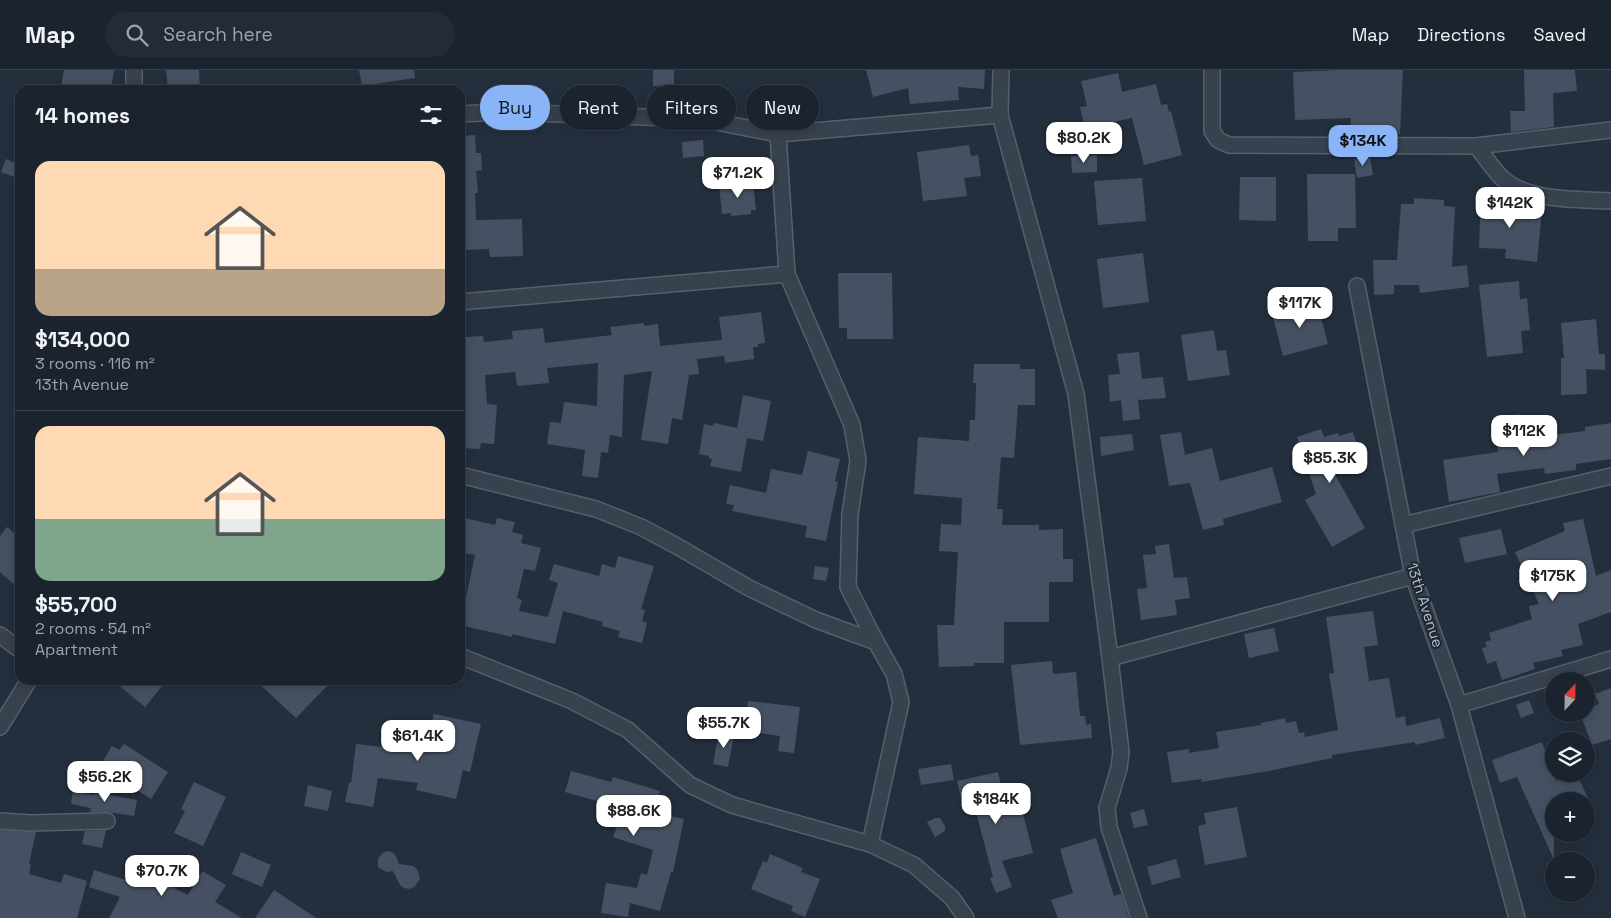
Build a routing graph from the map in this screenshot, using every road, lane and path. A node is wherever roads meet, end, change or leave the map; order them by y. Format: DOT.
graph roads {
  1 [pos="134,70"];
  2 [pos="1001,70"];
  3 [pos="1212,70"];
  4 [pos="134,85"];
  5 [pos="465,114"];
  6 [pos="1000,115"];
  7 [pos="1611,130"];
  8 [pos="778,134"];
  9 [pos="1476,146"];
  10 [pos="1611,201"];
  11 [pos="787,274"];
  12 [pos="1357,286"];
  13 [pos="465,302"];
  14 [pos="465,476"];
  15 [pos="1611,476"];
  16 [pos="1403,525"];
  17 [pos="1413,576"];
  18 [pos="0,635"];
  19 [pos="876,642"];
  20 [pos="15,646"];
  21 [pos="465,658"];
  22 [pos="1110,658"];
  23 [pos="1611,659"];
  24 [pos="27,685"];
  25 [pos="1459,706"];
  26 [pos="0,727"];
  27 [pos="0,821"];
  28 [pos="108,821"];
  29 [pos="870,844"];
  30 [pos="966,918"];
  31 [pos="1139,918"];
  32 [pos="1517,918"];
  1 -- 4 [label="street"];
  2 -- 6 [label="street"];
  3 -- 9 [label="street"];
  5 -- 8 [label="street"];
  6 -- 8 [label="street"];
  6 -- 22 [label="street"];
  7 -- 9 [label="street"];
  8 -- 11 [label="street"];
  9 -- 10 [label="street"];
  11 -- 13 [label="street"];
  11 -- 19 [label="street"];
  12 -- 16 [label="street, 13th Avenue"];
  14 -- 19 [label="street"];
  15 -- 16 [label="street"];
  16 -- 17 [label="street, 13th Avenue"];
  17 -- 22 [label="street"];
  17 -- 25 [label="street, 13th Avenue"];
  18 -- 20 [label="street"];
  19 -- 29 [label="street"];
  21 -- 29 [label="street"];
  22 -- 31 [label="street"];
  23 -- 25 [label="street"];
  24 -- 26 [label="street"];
  25 -- 32 [label="street, 13th Avenue"];
  27 -- 28 [label="street"];
  29 -- 30 [label="street"];
}
